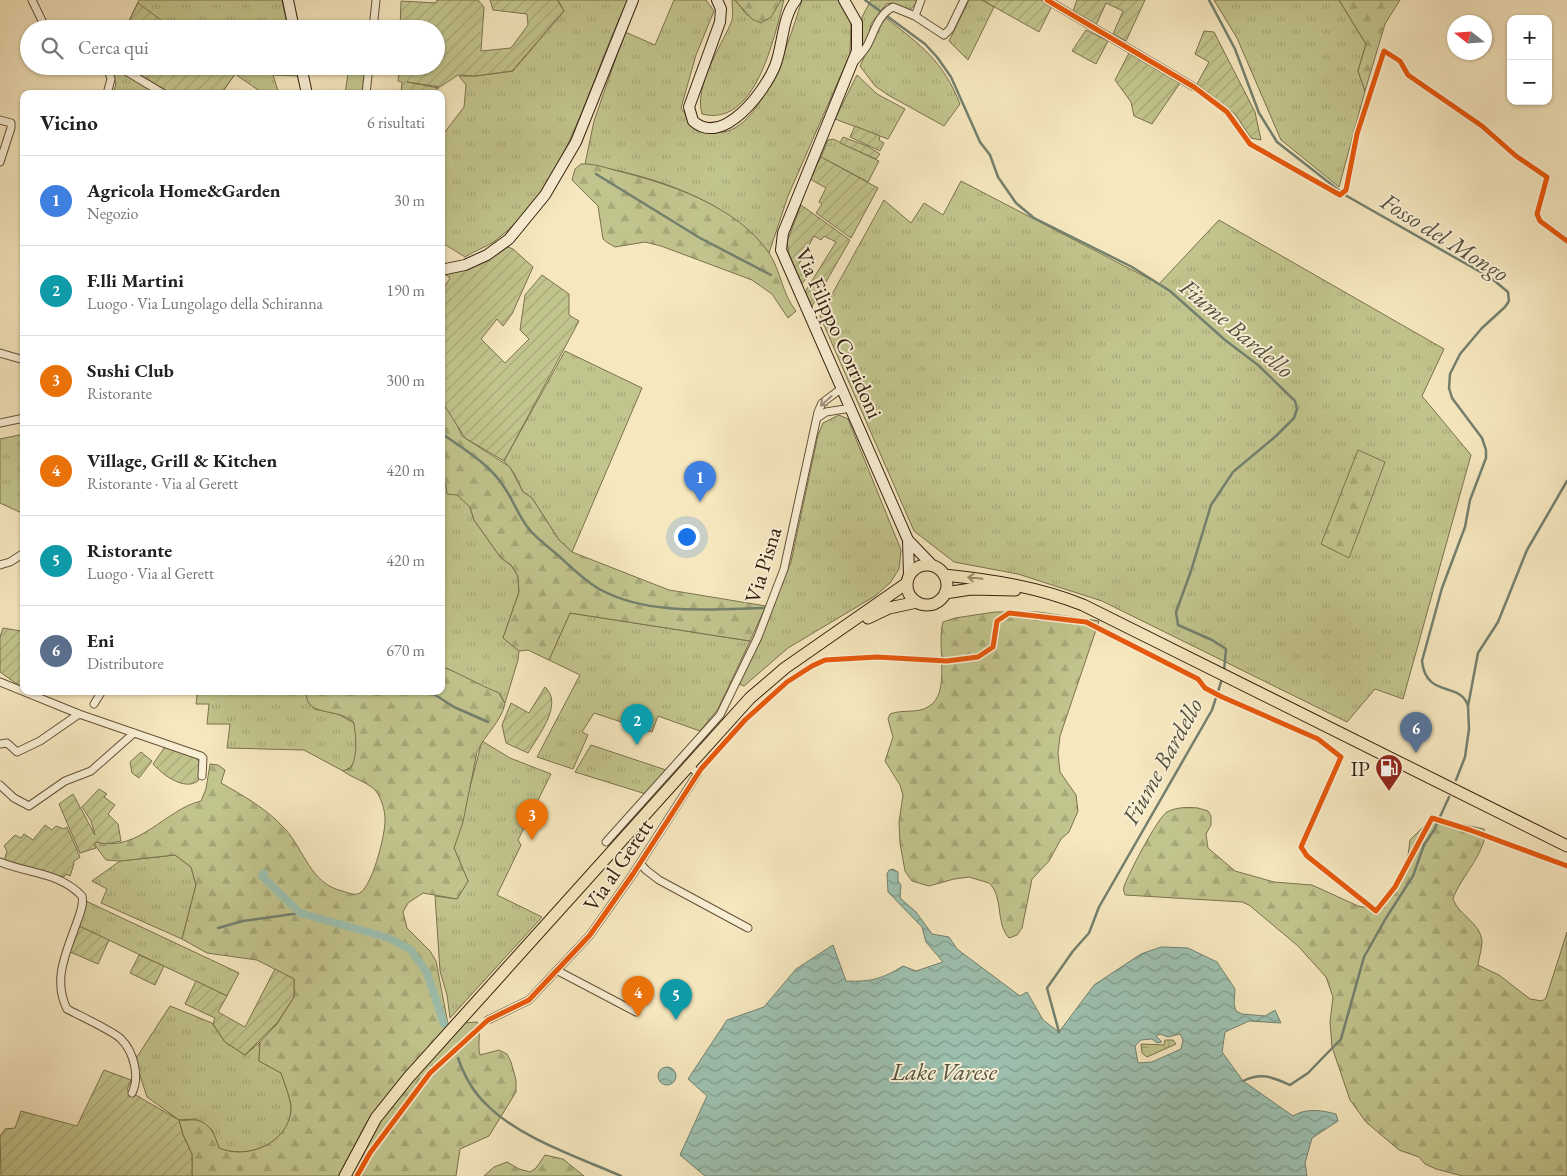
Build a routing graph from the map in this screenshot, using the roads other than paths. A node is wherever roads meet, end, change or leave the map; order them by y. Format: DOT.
graph roads {
  1 [pos="32,0"];
  2 [pos="288,0"];
  3 [pos="376,0"];
  4 [pos="633,0"];
  5 [pos="717,0"];
  6 [pos="796,0"];
  7 [pos="844,0"];
  8 [pos="921,0"];
  9 [pos="964,0"];
  10 [pos="1047,0"];
  11 [pos="915,16"];
  12 [pos="42,20"];
  13 [pos="292,20"];
  14 [pos="374,20"];
  15 [pos="853,65"];
  16 [pos="109,75"];
  17 [pos="134,75"];
  18 [pos="303,75"];
  19 [pos="368,75"];
  20 [pos="1194,87"];
  21 [pos="108,90"];
  22 [pos="158,90"];
  23 [pos="305,90"];
  24 [pos="366,90"];
  25 [pos="0,120"];
  26 [pos="0,162"];
  27 [pos="445,269"];
  28 [pos="0,352"];
  29 [pos="20,359"];
  30 [pos="842,388"];
  31 [pos="851,408"];
  32 [pos="817,418"];
  33 [pos="20,419"];
  34 [pos="0,423"];
  35 [pos="908,540"];
  36 [pos="20,556"];
  37 [pos="0,565"];
  38 [pos="932,565"];
  39 [pos="944,575"];
  40 [pos="908,579"];
  41 [pos="1039,590"];
  42 [pos="945,593"];
  43 [pos="917,602"];
  44 [pos="829,638"];
  45 [pos="0,682"];
  46 [pos="20,690"];
  47 [pos="32,695"];
  48 [pos="100,695"];
  49 [pos="79,714"];
  50 [pos="89,718"];
  51 [pos="134,733"];
  52 [pos="0,744"];
  53 [pos="688,765"];
  54 [pos="202,776"];
  55 [pos="0,784"];
  56 [pos="606,842"];
  57 [pos="1567,845"];
  58 [pos="0,862"];
  59 [pos="640,863"];
  60 [pos="748,928"];
  61 [pos="558,971"];
  62 [pos="636,1012"];
  63 [pos="488,1020"];
  64 [pos="132,1093"];
  65 [pos="345,1176"];
  1 -- 12 [label="street"];
  2 -- 13 [label="street"];
  3 -- 14 [label="street"];
  4 -- 27 [label="street"];
  5 -- 6 [label="street"];
  7 -- 15 [label="street, Via Filippo Corridoni"];
  8 -- 11 [label="street"];
  9 -- 11 [label="street"];
  10 -- 20 [label="street"];
  11 -- 15 [label="street"];
  15 -- 30 [label="street, Via Filippo Corridoni"];
  16 -- 21 [label="street"];
  17 -- 22 [label="street"];
  18 -- 23 [label="street"];
  19 -- 24 [label="street"];
  25 -- 26 [label="street"];
  28 -- 29 [label="street"];
  30 -- 31 [label="street, Via Filippo Corridoni"];
  30 -- 32 [label="street, Via Pisna, one-way"];
  31 -- 32 [label="street"];
  31 -- 35 [label="street, Via Filippo Corridoni"];
  32 -- 56 [label="street, Via Pisna"];
  33 -- 34 [label="street"];
  35 -- 38 [label="street, Via Filippo Corridoni"];
  35 -- 40 [label="street, Via Filippo Corridoni"];
  36 -- 37 [label="street"];
  38 -- 39 [label="main road"];
  38 -- 40 [label="main road"];
  41 -- 39 [label="main road, one-way"];
  39 -- 42 [label="main road"];
  40 -- 43 [label="main road"];
  40 -- 44 [label="main road"];
  41 -- 42 [label="main road"];
  41 -- 57 [label="main road"];
  42 -- 43 [label="main road"];
  43 -- 44 [label="main road"];
  44 -- 53 [label="main road"];
  45 -- 46 [label="street"];
  47 -- 49 [label="street"];
  48 -- 50 [label="street"];
  49 -- 50 [label="street"];
  49 -- 52 [label="street"];
  50 -- 51 [label="street"];
  51 -- 54 [label="street"];
  51 -- 55 [label="street"];
  53 -- 59 [label="street, Via al Gerett"];
  53 -- 65 [label="main road"];
  58 -- 64 [label="street"];
  59 -- 60 [label="street, Via al Gerett"];
  59 -- 61 [label="street, Via al Gerett"];
  61 -- 62 [label="street"];
  61 -- 63 [label="street, Via al Gerett"];
}
